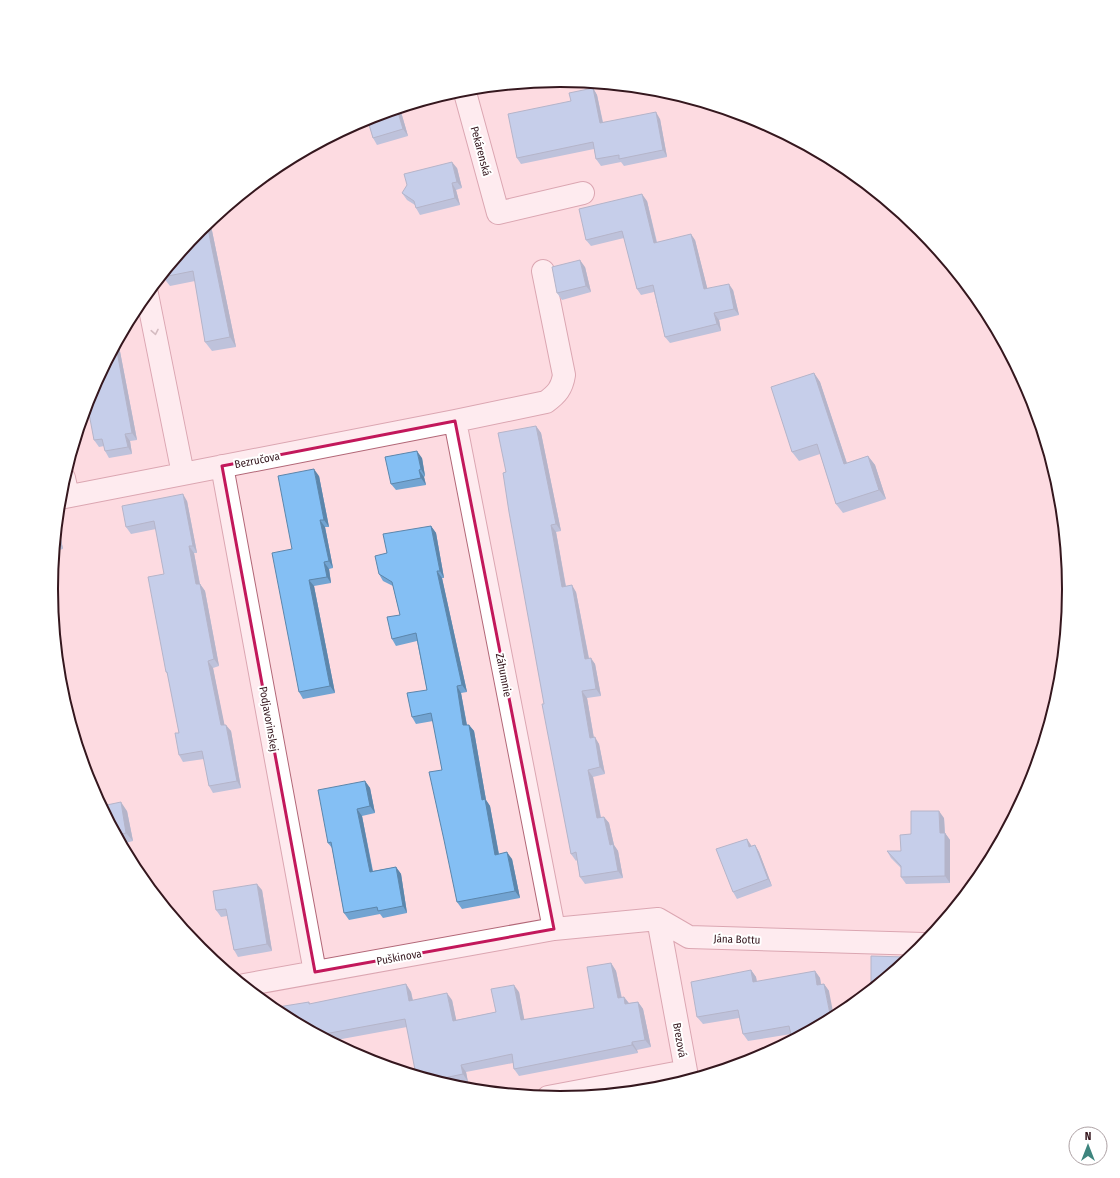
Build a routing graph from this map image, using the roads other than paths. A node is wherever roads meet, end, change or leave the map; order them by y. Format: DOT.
graph roads {
  1 [pos="466,96"];
  2 [pos="583,193"];
  3 [pos="542,271"];
  4 [pos="149,302"];
  5 [pos="455,421"];
  6 [pos="222,466"];
  7 [pos="183,474"];
  8 [pos="68,490"];
  9 [pos="658,920"];
  10 [pos="554,929"];
  11 [pos="915,944"];
  12 [pos="315,972"];
  13 [pos="250,984"];
  14 [pos="584,1090"];
  1 -- 2 [label="street, Pekárenská"];
  3 -- 5 [label="street, Bezručova"];
  4 -- 7 [label="street, one-way"];
  5 -- 6 [label="street, Bezručova"];
  5 -- 10 [label="street, Záhumnie"];
  6 -- 7 [label="street, Bezručova"];
  6 -- 12 [label="street, Podjavorinskej"];
  7 -- 8 [label="street, Bezručova"];
  9 -- 10 [label="street"];
  9 -- 11 [label="street, Jána Bottu"];
  9 -- 14 [label="street, Brezová"];
  10 -- 12 [label="street, Puškinova"];
  12 -- 13 [label="street, Puškinova"];
}
